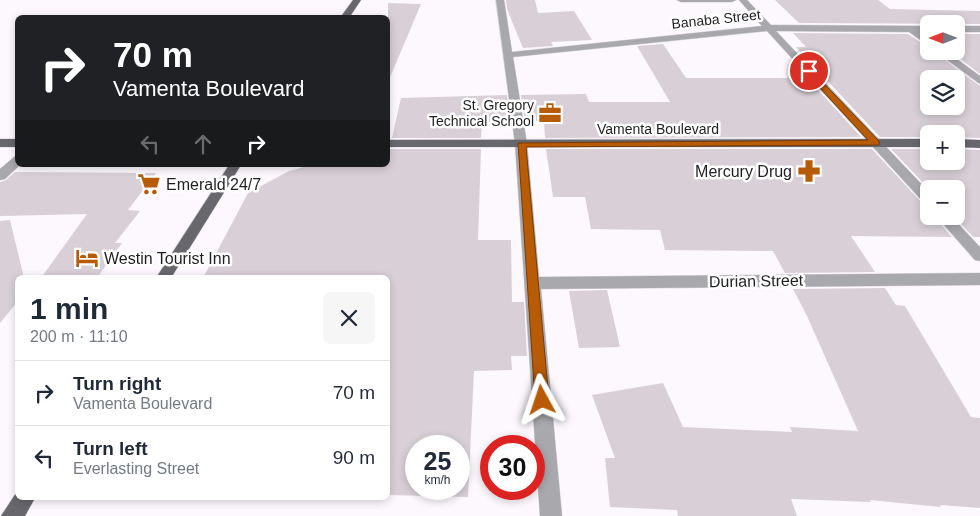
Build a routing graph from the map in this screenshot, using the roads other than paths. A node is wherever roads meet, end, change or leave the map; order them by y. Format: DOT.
graph roads {
  1 [pos="357,0"];
  2 [pos="500,0"];
  3 [pos="680,0"];
  4 [pos="732,0"];
  5 [pos="743,0"];
  6 [pos="346,15"];
  7 [pos="768,28"];
  8 [pos="911,29"];
  9 [pos="920,29"];
  10 [pos="965,29"];
  11 [pos="980,29"];
  12 [pos="920,36"];
  13 [pos="508,55"];
  14 [pos="952,60"];
  15 [pos="980,81"];
  16 [pos="0,143"];
  17 [pos="15,143"];
  18 [pos="876,143"];
  19 [pos="920,143"];
  20 [pos="965,143"];
  21 [pos="390,144"];
  22 [pos="521,144"];
  23 [pos="980,144"];
  24 [pos="15,163"];
  25 [pos="234,167"];
  26 [pos="0,176"];
  27 [pos="920,190"];
  28 [pos="952,225"];
  29 [pos="980,256"];
  30 [pos="164,275"];
  31 [pos="980,279"];
  32 [pos="532,283"];
  33 [pos="23,500"];
  34 [pos="12,516"];
  35 [pos="551,516"];
  1 -- 6 [label="main road"];
  2 -- 13 [label="street"];
  3 -- 4 [label="street"];
  5 -- 7 [label="street"];
  7 -- 8 [label="street, Banaba Street"];
  7 -- 13 [label="street, Banaba Street"];
  7 -- 18 [label="street"];
  8 -- 9 [label="street, Banaba Street"];
  8 -- 12 [label="street"];
  10 -- 11 [label="street"];
  13 -- 22 [label="street"];
  14 -- 15 [label="street"];
  16 -- 17 [label="main road"];
  18 -- 19 [label="main road, Vamenta Boulevard"];
  18 -- 22 [label="main road, Vamenta Boulevard"];
  18 -- 27 [label="street"];
  20 -- 23 [label="main road"];
  21 -- 22 [label="main road, Vamenta Boulevard"];
  22 -- 32 [label="street"];
  24 -- 26 [label="street"];
  25 -- 30 [label="main road"];
  28 -- 29 [label="street"];
  31 -- 32 [label="street, Durian Street"];
  32 -- 35 [label="street"];
  33 -- 34 [label="main road"];
}
